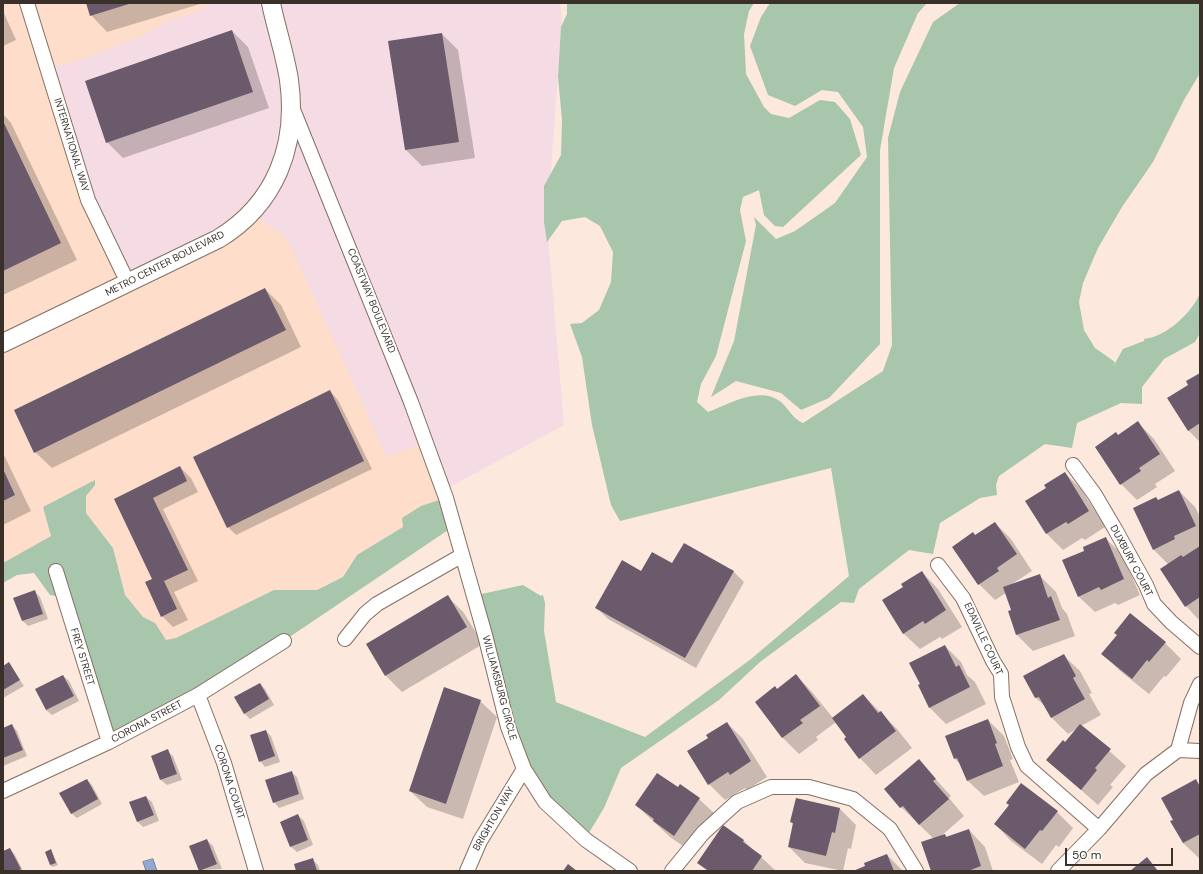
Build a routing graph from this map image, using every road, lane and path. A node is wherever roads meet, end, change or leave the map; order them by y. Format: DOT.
graph roads {
  1 [pos="27,3"];
  2 [pos="271,3"];
  3 [pos="291,105"];
  4 [pos="128,283"];
  5 [pos="3,343"];
  6 [pos="1073,465"];
  7 [pos="446,498"];
  8 [pos="461,556"];
  9 [pos="938,565"];
  10 [pos="56,571"];
  11 [pos="345,639"];
  12 [pos="284,641"];
  13 [pos="1200,647"];
  14 [pos="1200,684"];
  15 [pos="198,695"];
  16 [pos="109,742"];
  17 [pos="1178,750"];
  18 [pos="1200,751"];
  19 [pos="524,769"];
  20 [pos="3,790"];
  21 [pos="1099,829"];
  22 [pos="256,871"];
  23 [pos="467,871"];
  24 [pos="630,871"];
  25 [pos="672,871"];
  26 [pos="916,871"];
  27 [pos="1058,871"];
  1 -- 4 [label="street, INTERNATIONAL WAY"];
  2 -- 3 [label="street, METRO CENTER BOULEVARD"];
  3 -- 4 [label="street, METRO CENTER BOULEVARD"];
  3 -- 7 [label="street, COASTWAY BOULEVARD"];
  4 -- 5 [label="street, METRO CENTER BOULEVARD"];
  6 -- 13 [label="street, DUXBURY COURT"];
  7 -- 8 [label="street, WILLIAMSBURG CIRCLE"];
  8 -- 11 [label="street"];
  8 -- 19 [label="street, WILLIAMSBURG CIRCLE"];
  9 -- 21 [label="street, EDAVILLE COURT"];
  10 -- 16 [label="street, FREY STREET"];
  12 -- 15 [label="street, CORONA STREET"];
  14 -- 17 [label="street"];
  15 -- 16 [label="street, CORONA STREET"];
  15 -- 22 [label="street, CORONA COURT"];
  16 -- 20 [label="street, CORONA STREET"];
  17 -- 18 [label="street"];
  17 -- 21 [label="street"];
  19 -- 23 [label="street, BRIGHTON WAY"];
  19 -- 24 [label="street, WILLIAMSBURG CIRCLE"];
  21 -- 27 [label="street"];
  25 -- 26 [label="street"];
}
